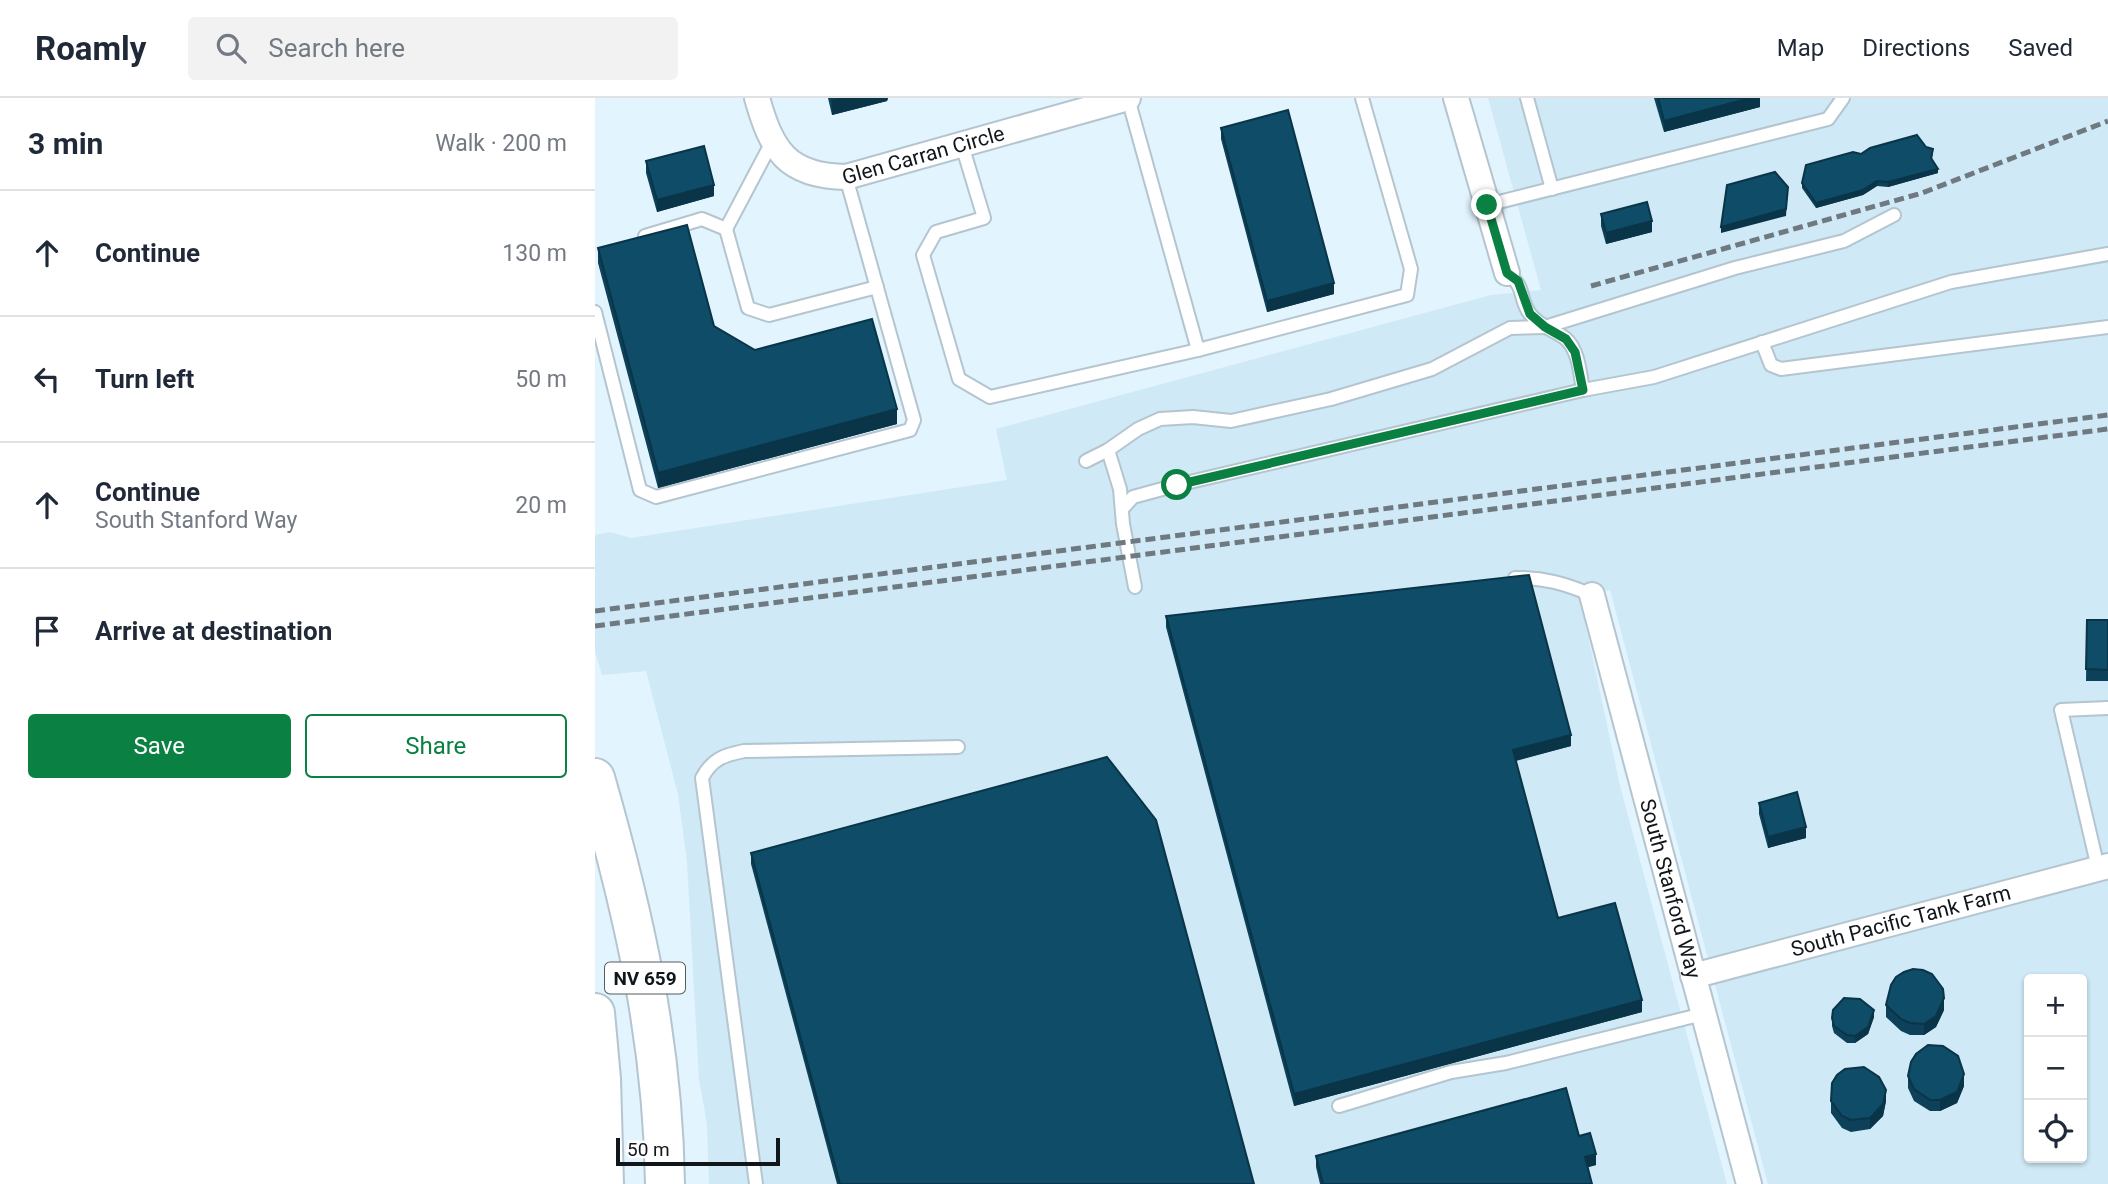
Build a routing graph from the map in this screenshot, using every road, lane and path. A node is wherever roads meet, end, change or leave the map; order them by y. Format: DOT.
graph roads {
  1 [pos="757,98"];
  2 [pos="1128,98"];
  3 [pos="1362,98"];
  4 [pos="1456,98"];
  5 [pos="1527,98"];
  6 [pos="1843,98"];
  7 [pos="772,142"];
  8 [pos="962,145"];
  9 [pos="846,177"];
  10 [pos="1552,189"];
  11 [pos="1487,205"];
  12 [pos="1894,215"];
  13 [pos="726,229"];
  14 [pos="635,239"];
  15 [pos="2108,254"];
  16 [pos="1507,273"];
  17 [pos="877,287"];
  18 [pos="595,312"];
  19 [pos="1545,327"];
  20 [pos="2108,327"];
  21 [pos="1762,342"];
  22 [pos="1198,350"];
  23 [pos="1583,390"];
  24 [pos="1108,450"];
  25 [pos="1086,461"];
  26 [pos="1122,509"];
  27 [pos="1502,579"];
  28 [pos="1135,587"];
  29 [pos="1592,595"];
  30 [pos="2108,708"];
  31 [pos="958,747"];
  32 [pos="595,778"];
  33 [pos="2103,867"];
  34 [pos="1693,976"];
  35 [pos="595,1013"];
  36 [pos="1703,1014"];
  37 [pos="1339,1106"];
  38 [pos="604,1184"];
  39 [pos="665,1184"];
  40 [pos="756,1184"];
  41 [pos="1748,1184"];
  1 -- 7 [label="street, Glen Carran Circle"];
  2 -- 8 [label="street, Glen Carran Circle"];
  2 -- 22 [label="lane"];
  3 -- 22 [label="lane"];
  4 -- 11 [label="street"];
  5 -- 10 [label="lane"];
  6 -- 10 [label="lane"];
  7 -- 9 [label="street, Glen Carran Circle"];
  7 -- 13 [label="lane"];
  8 -- 9 [label="street, Glen Carran Circle"];
  8 -- 22 [label="lane"];
  9 -- 17 [label="lane"];
  10 -- 11 [label="lane"];
  11 -- 16 [label="street"];
  12 -- 19 [label="lane"];
  13 -- 14 [label="lane"];
  13 -- 17 [label="lane"];
  15 -- 21 [label="lane"];
  16 -- 19 [label="lane"];
  17 -- 18 [label="lane"];
  19 -- 23 [label="lane"];
  19 -- 24 [label="lane"];
  20 -- 21 [label="lane"];
  21 -- 23 [label="lane"];
  23 -- 26 [label="lane"];
  24 -- 25 [label="lane"];
  24 -- 26 [label="lane"];
  26 -- 28 [label="lane"];
  27 -- 29 [label="lane"];
  29 -- 34 [label="street, South Stanford Way"];
  30 -- 33 [label="lane"];
  31 -- 40 [label="lane"];
  32 -- 39 [label="main road, NV 659"];
  33 -- 34 [label="street, South Pacific Tank Farm"];
  34 -- 36 [label="street, South Stanford Way"];
  35 -- 38 [label="main road, NV 659"];
  36 -- 37 [label="lane"];
  36 -- 41 [label="street, South Stanford Way"];
}
